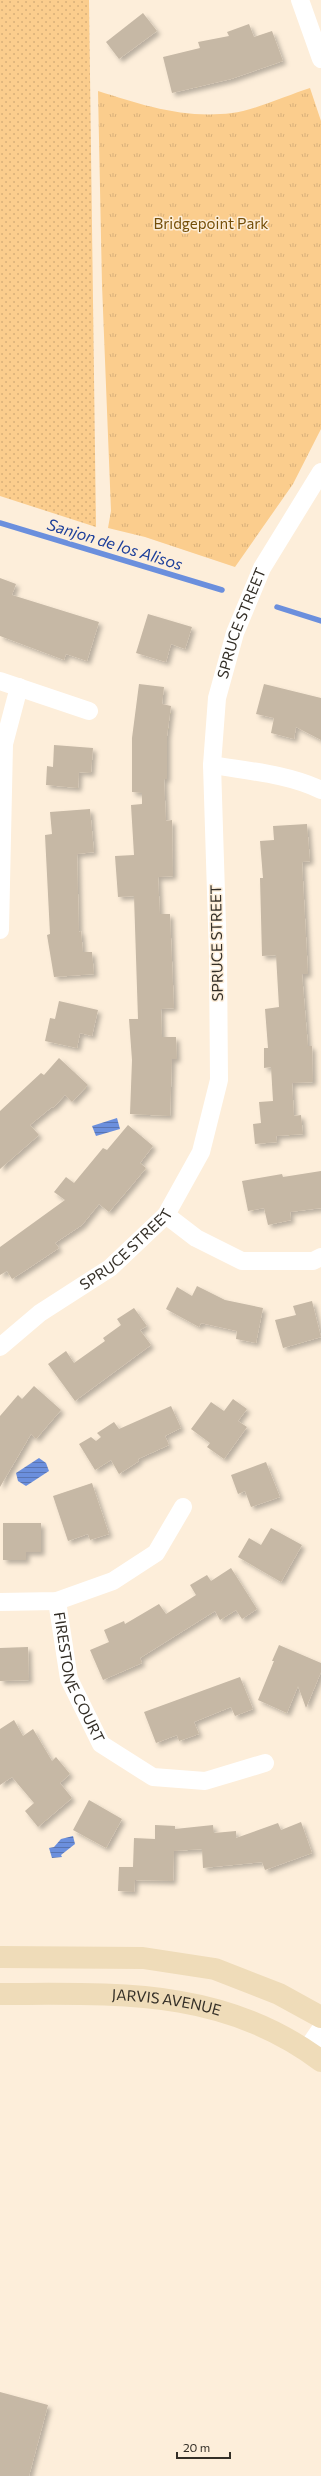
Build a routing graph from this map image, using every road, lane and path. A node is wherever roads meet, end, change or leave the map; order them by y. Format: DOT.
graph roads {
  1 [pos="300,0"];
  2 [pos="315,21"];
  3 [pos="321,59"];
  4 [pos="321,472"];
  5 [pos="0,681"];
  6 [pos="19,687"];
  7 [pos="89,710"];
  8 [pos="212,765"];
  9 [pos="321,790"];
  10 [pos="0,930"];
  11 [pos="166,1215"];
  12 [pos="321,1258"];
  13 [pos="0,1347"];
  14 [pos="183,1507"];
  15 [pos="57,1601"];
  16 [pos="0,1602"];
  17 [pos="265,1763"];
  18 [pos="0,1957"];
  19 [pos="0,1994"];
  20 [pos="321,2017"];
  21 [pos="321,2032"];
  22 [pos="314,2056"];
  1 -- 2 [label="street"];
  2 -- 3 [label="street"];
  4 -- 8 [label="street, SPRUCE STREET"];
  5 -- 6 [label="street"];
  6 -- 7 [label="street"];
  6 -- 10 [label="street"];
  8 -- 9 [label="street"];
  8 -- 11 [label="street, SPRUCE STREET"];
  11 -- 12 [label="street"];
  11 -- 13 [label="street, SPRUCE STREET"];
  14 -- 15 [label="street"];
  15 -- 16 [label="street"];
  15 -- 17 [label="street, FIRESTONE COURT"];
  18 -- 20 [label="main road"];
  19 -- 22 [label="main road, JARVIS AVENUE"];
  21 -- 22 [label="street"];
}
